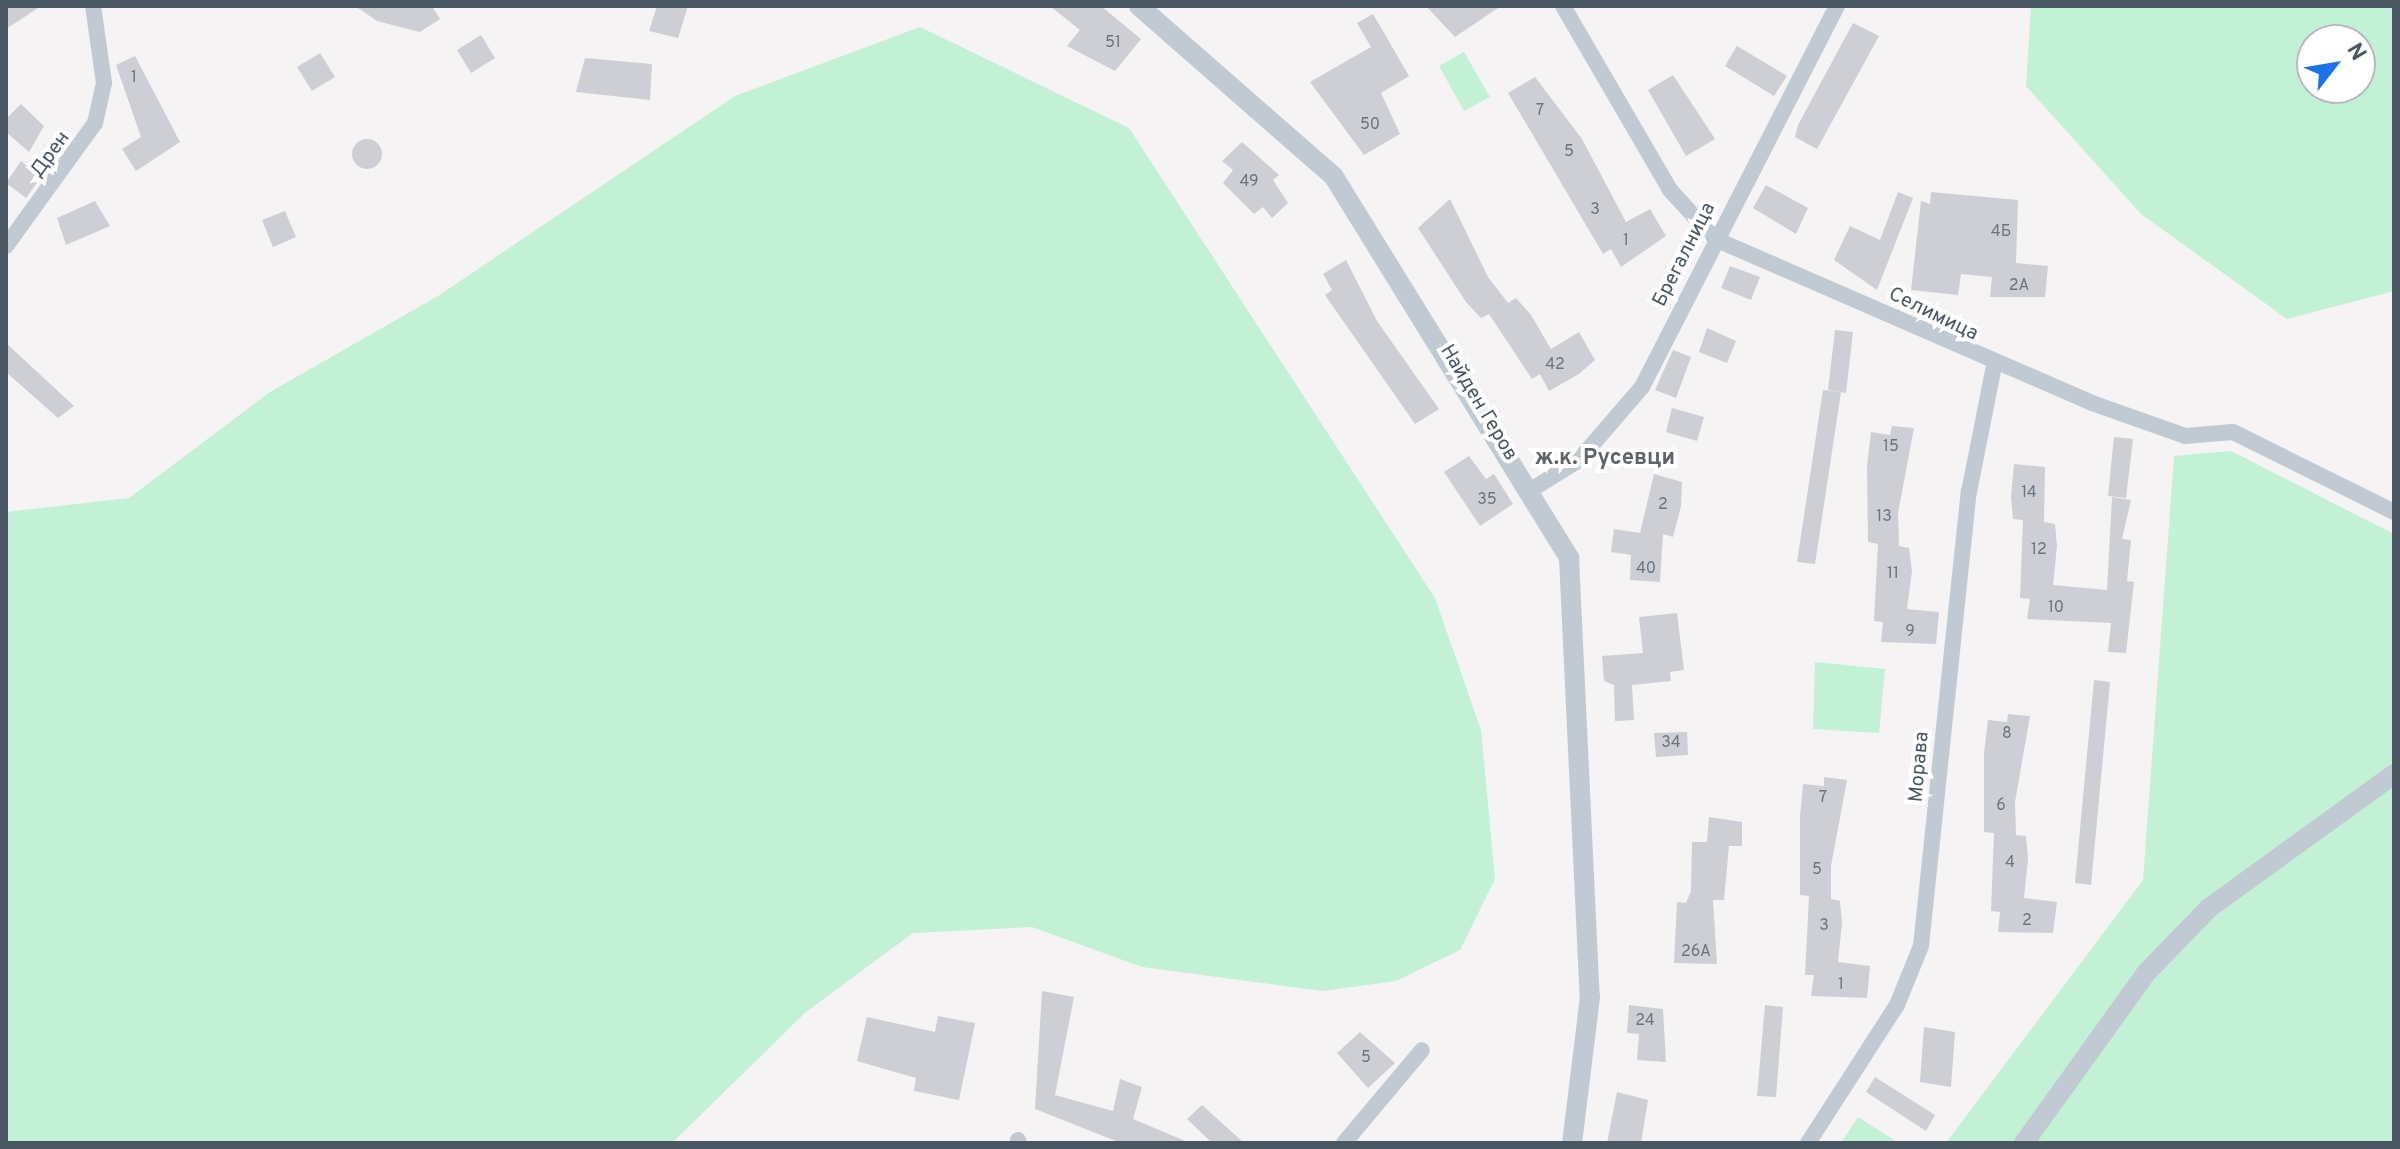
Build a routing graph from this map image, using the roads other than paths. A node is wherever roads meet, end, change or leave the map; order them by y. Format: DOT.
graph roads {
  1 [pos="93,6"];
  2 [pos="1139,6"];
  3 [pos="1563,6"];
  4 [pos="1837,6"];
  5 [pos="1715,239"];
  6 [pos="6,246"];
  7 [pos="1994,366"];
  8 [pos="1531,490"];
  9 [pos="2394,512"];
  10 [pos="2394,774"];
  11 [pos="1422,1050"];
  12 [pos="1344,1143"];
  13 [pos="1572,1143"];
  14 [pos="1808,1143"];
  15 [pos="2024,1143"];
  1 -- 6 [label="street, Дрен"];
  2 -- 8 [label="street, Найден Геров"];
  3 -- 5 [label="street, Селимица"];
  4 -- 5 [label="street, Брегалница"];
  5 -- 7 [label="street, Селимица"];
  5 -- 8 [label="street, Брегалница"];
  7 -- 9 [label="street, Селимица"];
  7 -- 14 [label="street, Морава"];
  8 -- 13 [label="street, Найден Геров"];
  10 -- 15 [label="street"];
  11 -- 12 [label="street"];
}
